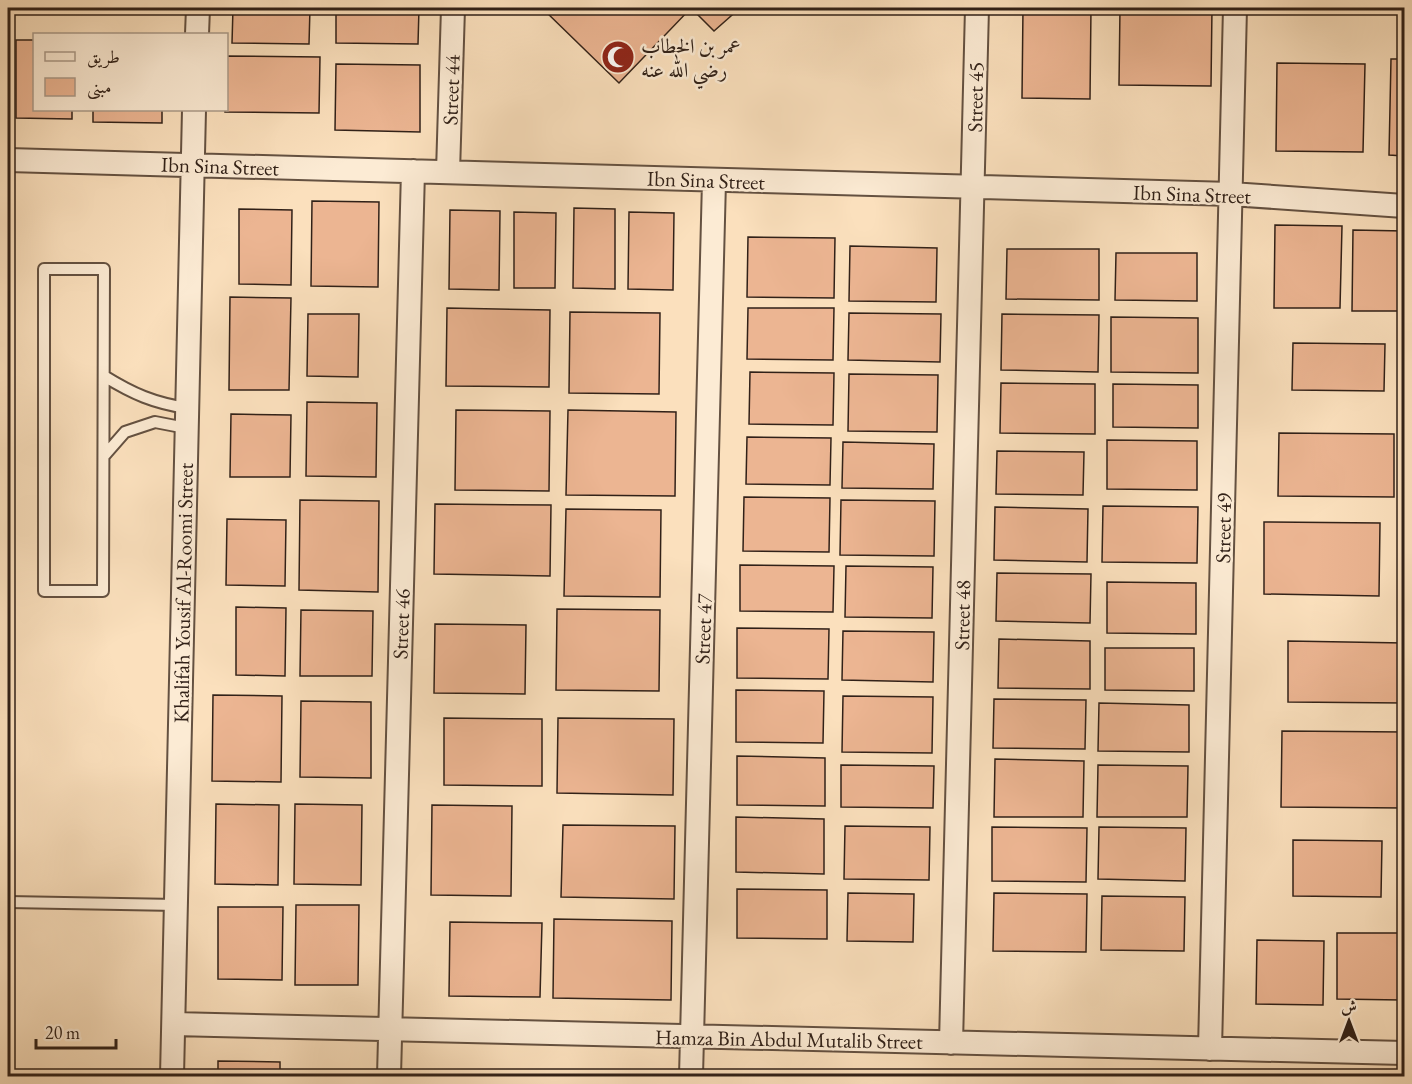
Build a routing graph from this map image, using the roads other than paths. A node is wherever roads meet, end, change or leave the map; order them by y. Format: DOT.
graph roads {
  1 [pos="198,8"];
  2 [pos="453,8"];
  3 [pos="977,8"];
  4 [pos="1235,8"];
  5 [pos="197,33"];
  6 [pos="194,111"];
  7 [pos="8,160"];
  8 [pos="192,165"];
  9 [pos="413,171"];
  10 [pos="448,172"];
  11 [pos="714,181"];
  12 [pos="974,187"];
  13 [pos="1231,195"];
  14 [pos="1404,206"];
  15 [pos="104,376"];
  16 [pos="187,418"];
  17 [pos="104,456"];
  18 [pos="8,902"];
  19 [pos="178,905"];
  20 [pos="174,1024"];
  21 [pos="390,1030"];
  22 [pos="692,1036"];
  23 [pos="951,1043"];
  24 [pos="1210,1049"];
  25 [pos="1404,1053"];
  26 [pos="172,1077"];
  27 [pos="389,1077"];
  28 [pos="691,1077"];
  1 -- 5 [label="street"];
  2 -- 10 [label="street, Street 44"];
  3 -- 12 [label="street, Street 45"];
  4 -- 13 [label="street, Street 49"];
  6 -- 8 [label="street, Khalifah Yousif Al-Roomi Street"];
  7 -- 8 [label="street, Ibn Sina Street"];
  8 -- 9 [label="street, Ibn Sina Street"];
  8 -- 16 [label="street, Khalifah Yousif Al-Roomi Street"];
  9 -- 10 [label="street, Ibn Sina Street"];
  9 -- 21 [label="street, Street 46"];
  10 -- 11 [label="street, Ibn Sina Street"];
  11 -- 12 [label="street, Ibn Sina Street"];
  11 -- 22 [label="street, Street 47"];
  12 -- 13 [label="street, Ibn Sina Street"];
  12 -- 23 [label="street, Street 48"];
  13 -- 14 [label="street, Ibn Sina Street"];
  13 -- 24 [label="street, Street 49"];
  15 -- 16 [label="lane"];
  15 -- 17 [label="lane"];
  15 -- 17 [label="lane"];
  16 -- 17 [label="lane"];
  16 -- 19 [label="street, Khalifah Yousif Al-Roomi Street"];
  18 -- 19 [label="lane"];
  19 -- 20 [label="street, Khalifah Yousif Al-Roomi Street"];
  20 -- 21 [label="street, Hamza Bin Abdul Mutalib Street"];
  20 -- 26 [label="street, Khalifah Yousif Al-Roomi Street"];
  21 -- 22 [label="street, Hamza Bin Abdul Mutalib Street"];
  21 -- 27 [label="street, Street 46"];
  22 -- 23 [label="street, Hamza Bin Abdul Mutalib Street"];
  22 -- 28 [label="street, Street 47"];
  23 -- 24 [label="street, Hamza Bin Abdul Mutalib Street"];
  24 -- 25 [label="street, Hamza Bin Abdul Mutalib Street"];
}
